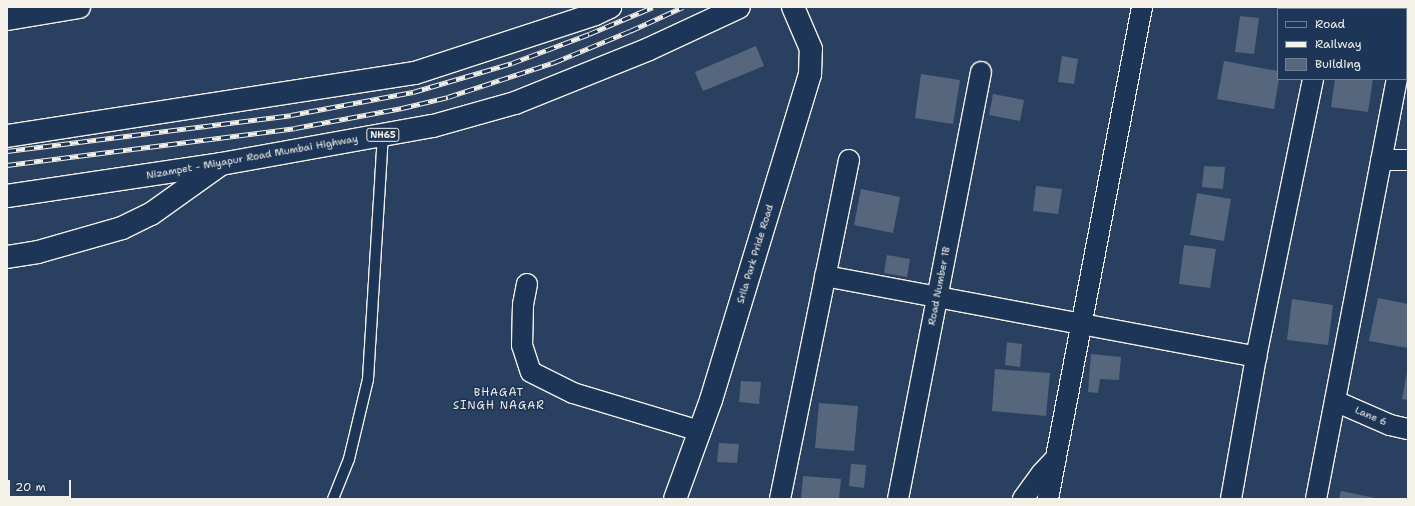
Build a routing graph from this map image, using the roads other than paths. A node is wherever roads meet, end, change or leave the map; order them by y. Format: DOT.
graph roads {
  1 [pos="80,7"];
  2 [pos="610,7"];
  3 [pos="739,7"];
  4 [pos="793,7"];
  5 [pos="1142,7"];
  6 [pos="7,19"];
  7 [pos="981,72"];
  8 [pos="1313,80"];
  9 [pos="1397,80"];
  10 [pos="383,135"];
  11 [pos="7,136"];
  12 [pos="849,160"];
  13 [pos="1381,160"];
  14 [pos="1408,160"];
  15 [pos="221,164"];
  16 [pos="7,196"];
  17 [pos="7,257"];
  18 [pos="825,276"];
  19 [pos="526,284"];
  20 [pos="936,297"];
  21 [pos="1081,323"];
  22 [pos="1256,357"];
  23 [pos="1335,401"];
  24 [pos="1408,429"];
  25 [pos="700,431"];
  26 [pos="1056,458"];
  27 [pos="334,499"];
  28 [pos="675,499"];
  29 [pos="780,499"];
  30 [pos="898,499"];
  31 [pos="1023,499"];
  32 [pos="1048,499"];
  33 [pos="1232,499"];
  34 [pos="1316,499"];
  1 -- 6 [label="main road"];
  2 -- 11 [label="main road"];
  3 -- 10 [label="main road, Nizampet - Miyapur Road Mumbai Highway / NH65"];
  4 -- 25 [label="main road, Srila Park Pride Road"];
  5 -- 21 [label="street"];
  7 -- 20 [label="street, Road Number 1B"];
  8 -- 22 [label="street"];
  9 -- 13 [label="street"];
  10 -- 15 [label="main road, Nizampet - Miyapur Road Mumbai Highway / NH65"];
  10 -- 27 [label="lane"];
  12 -- 18 [label="street"];
  13 -- 14 [label="street"];
  13 -- 23 [label="street"];
  15 -- 16 [label="main road, Nizampet - Miyapur Road Mumbai Highway / NH65"];
  15 -- 17 [label="main road"];
  18 -- 20 [label="street"];
  18 -- 29 [label="street"];
  19 -- 25 [label="street"];
  20 -- 21 [label="street"];
  20 -- 30 [label="street, Road Number 1B"];
  21 -- 22 [label="street"];
  21 -- 26 [label="street"];
  22 -- 33 [label="street"];
  23 -- 24 [label="street, Lane 6"];
  23 -- 34 [label="street"];
  25 -- 28 [label="main road, Srila Park Pride Road"];
  26 -- 31 [label="street"];
  26 -- 32 [label="street"];
}
